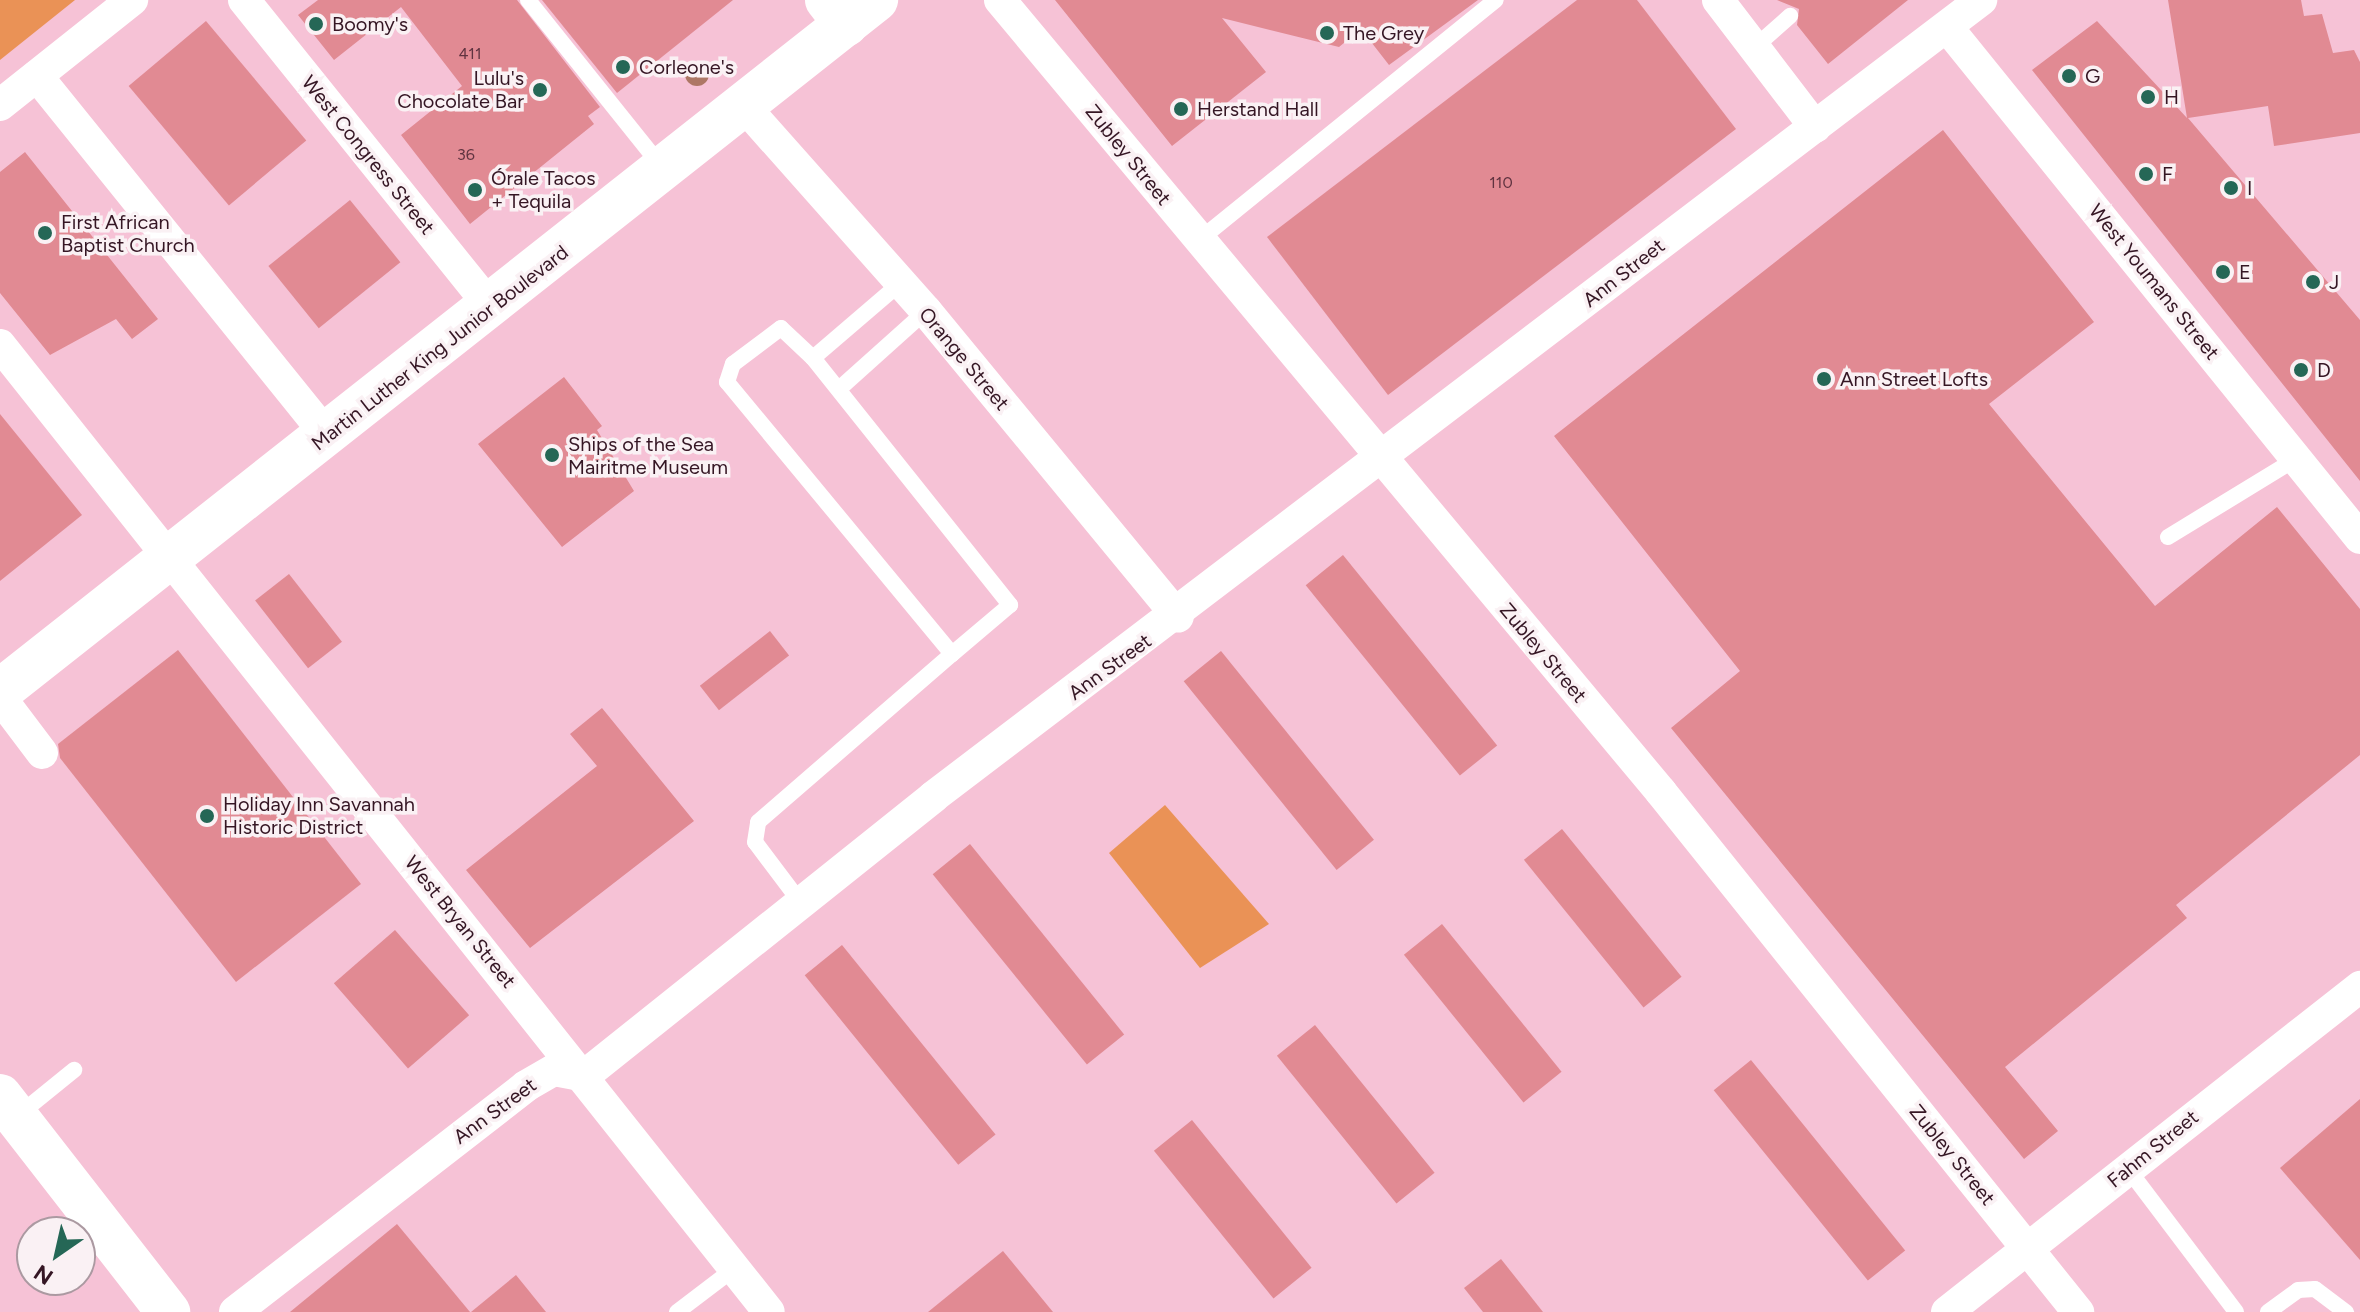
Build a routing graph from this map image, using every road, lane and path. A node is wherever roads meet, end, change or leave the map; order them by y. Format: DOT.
graph roads {
  1 [pos="132,0"];
  2 [pos="244,0"];
  3 [pos="528,0"];
  4 [pos="1000,0"];
  5 [pos="1496,0"];
  6 [pos="1718,0"];
  7 [pos="1981,0"];
  8 [pos="850,8"];
  9 [pos="1790,16"];
  10 [pos="1947,27"];
  11 [pos="1755,47"];
  12 [pos="37,76"];
  13 [pos="0,105"];
  14 [pos="744,106"];
  15 [pos="1815,127"];
  16 [pos="665,170"];
  17 [pos="1198,241"];
  18 [pos="897,286"];
  19 [pos="492,309"];
  20 [pos="926,311"];
  21 [pos="0,345"];
  22 [pos="813,358"];
  23 [pos="839,389"];
  24 [pos="328,437"];
  25 [pos="2296,459"];
  26 [pos="1380,461"];
  27 [pos="2168,537"];
  28 [pos="2360,538"];
  29 [pos="171,559"];
  30 [pos="1178,617"];
  31 [pos="952,654"];
  32 [pos="0,694"];
  33 [pos="42,753"];
  34 [pos="801,903"];
  35 [pos="2360,987"];
  36 [pos="74,1070"];
  37 [pos="584,1076"];
  38 [pos="8,1107"];
  39 [pos="2128,1169"];
  40 [pos="2028,1249"];
  41 [pos="735,1268"];
  42 [pos="168,1312"];
  43 [pos="235,1312"];
  44 [pos="677,1312"];
  45 [pos="769,1312"];
  46 [pos="1947,1312"];
  47 [pos="2078,1312"];
  48 [pos="2236,1312"];
  49 [pos="2268,1312"];
  50 [pos="2346,1312"];
  1 -- 12 [label="street"];
  2 -- 19 [label="street, West Congress Street"];
  3 -- 16 [label="lane"];
  4 -- 17 [label="street, Zubley Street"];
  5 -- 17 [label="lane"];
  6 -- 11 [label="street"];
  7 -- 10 [label="street, Ann Street"];
  8 -- 14 [label="main road, Martin Luther King Junior Boulevard"];
  9 -- 11 [label="lane"];
  10 -- 15 [label="street, Ann Street"];
  10 -- 25 [label="street, West Youmans Street"];
  11 -- 15 [label="street"];
  12 -- 13 [label="street"];
  12 -- 24 [label="street"];
  14 -- 16 [label="main road, Martin Luther King Junior Boulevard"];
  14 -- 18 [label="street, Orange Street"];
  15 -- 26 [label="street, Ann Street"];
  16 -- 19 [label="main road, Martin Luther King Junior Boulevard"];
  17 -- 26 [label="street, Zubley Street"];
  18 -- 20 [label="street, Orange Street"];
  18 -- 22 [label="lane"];
  19 -- 24 [label="main road, Martin Luther King Junior Boulevard"];
  20 -- 23 [label="lane"];
  20 -- 30 [label="street, Orange Street"];
  21 -- 29 [label="street, West Bryan Street"];
  22 -- 23 [label="lane"];
  22 -- 31 [label="lane"];
  23 -- 31 [label="lane"];
  24 -- 29 [label="main road, Martin Luther King Junior Boulevard"];
  25 -- 27 [label="lane"];
  25 -- 28 [label="street, West Youmans Street"];
  26 -- 30 [label="street, Ann Street"];
  26 -- 40 [label="street, Zubley Street"];
  29 -- 32 [label="main road, Martin Luther King Junior Boulevard"];
  29 -- 37 [label="street, West Bryan Street"];
  30 -- 34 [label="street, Ann Street"];
  31 -- 34 [label="lane"];
  32 -- 33 [label="street"];
  34 -- 37 [label="street, Ann Street"];
  35 -- 39 [label="street, Fahm Street"];
  36 -- 38 [label="lane"];
  37 -- 41 [label="street, West Bryan Street"];
  37 -- 43 [label="street, Ann Street"];
  38 -- 42 [label="main road"];
  39 -- 40 [label="street, Fahm Street"];
  39 -- 48 [label="lane"];
  40 -- 46 [label="street, Fahm Street"];
  40 -- 47 [label="street, Zubley Street"];
  41 -- 44 [label="lane"];
  41 -- 45 [label="street, West Bryan Street"];
  49 -- 50 [label="lane"];
}
